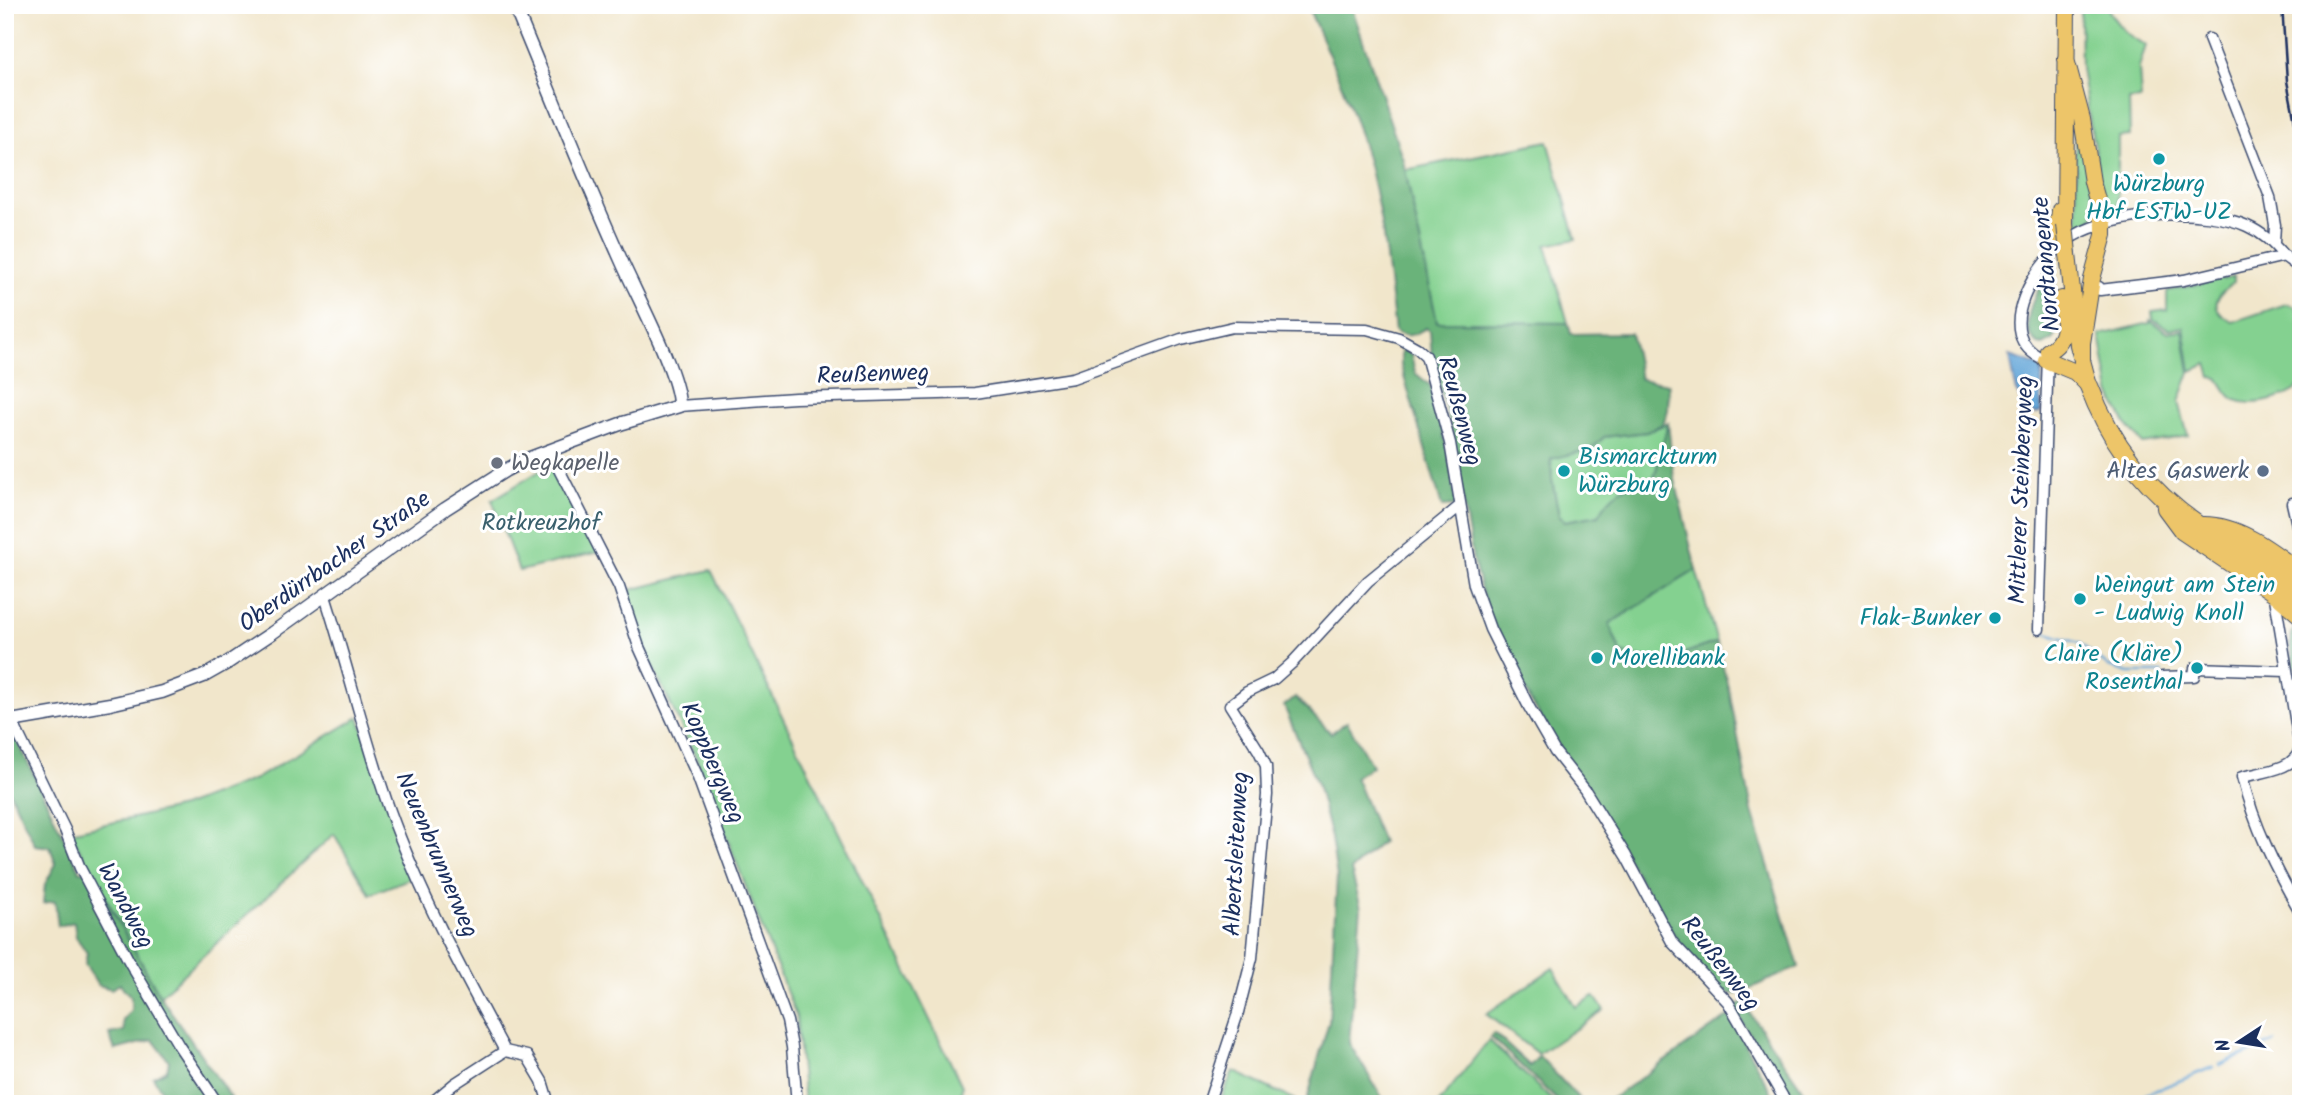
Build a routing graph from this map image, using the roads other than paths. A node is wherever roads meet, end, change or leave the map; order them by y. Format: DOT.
graph roads {
  1 [pos="514,5"];
  2 [pos="2067,5"];
  3 [pos="2209,39"];
  4 [pos="2066,59"];
  5 [pos="2104,225"];
  6 [pos="2274,243"];
  7 [pos="2063,256"];
  8 [pos="2285,256"];
  9 [pos="2301,269"];
  10 [pos="2099,287"];
  11 [pos="2047,356"];
  12 [pos="2082,361"];
  13 [pos="2089,386"];
  14 [pos="679,405"];
  15 [pos="550,450"];
  16 [pos="2159,495"];
  17 [pos="2292,503"];
  18 [pos="1460,506"];
  19 [pos="2198,526"];
  20 [pos="2301,542"];
  21 [pos="2301,574"];
  22 [pos="2274,592"];
  23 [pos="325,596"];
  24 [pos="2301,596"];
  25 [pos="2301,617"];
  26 [pos="2039,629"];
  27 [pos="2280,635"];
  28 [pos="2286,671"];
  29 [pos="2162,677"];
  30 [pos="8,721"];
  31 [pos="2301,913"];
  32 [pos="505,1051"];
  33 [pos="218,1104"];
  34 [pos="430,1104"];
  35 [pos="550,1104"];
  36 [pos="797,1104"];
  37 [pos="1208,1104"];
  38 [pos="1787,1104"];
  1 -- 14 [label="street"];
  2 -- 4 [label="main road, Nordtangente"];
  3 -- 6 [label="street"];
  4 -- 5 [label="main road"];
  4 -- 7 [label="main road, Nordtangente, bridge"];
  5 -- 6 [label="street"];
  5 -- 11 [label="street"];
  5 -- 12 [label="main road"];
  6 -- 8 [label="street"];
  7 -- 11 [label="main road"];
  7 -- 12 [label="main road, Nordtangente"];
  8 -- 9 [label="street"];
  8 -- 10 [label="street"];
  11 -- 13 [label="main road"];
  11 -- 26 [label="street, Mittlerer Steinbergweg"];
  12 -- 13 [label="main road, Nordtangente"];
  13 -- 16 [label="highway, Nordtangente"];
  14 -- 15 [label="street, Oberdürrbacher Straße"];
  14 -- 18 [label="street, Reußenweg"];
  15 -- 23 [label="street, Oberdürrbacher Straße"];
  15 -- 36 [label="street, Koppbergweg"];
  16 -- 19 [label="highway"];
  16 -- 22 [label="highway"];
  17 -- 20 [label="street"];
  18 -- 37 [label="street, Albertsleitenweg"];
  18 -- 38 [label="street, Reußenweg"];
  19 -- 21 [label="highway"];
  19 -- 24 [label="highway"];
  22 -- 25 [label="highway"];
  22 -- 27 [label="street"];
  23 -- 30 [label="street, Oberdürrbacher Straße"];
  23 -- 32 [label="street, Neuenbrunnerweg"];
  25 -- 27 [label="street"];
  27 -- 28 [label="street"];
  28 -- 29 [label="street"];
  28 -- 31 [label="street"];
  30 -- 33 [label="street, Wandweg"];
  32 -- 34 [label="street"];
  32 -- 35 [label="street"];
}
